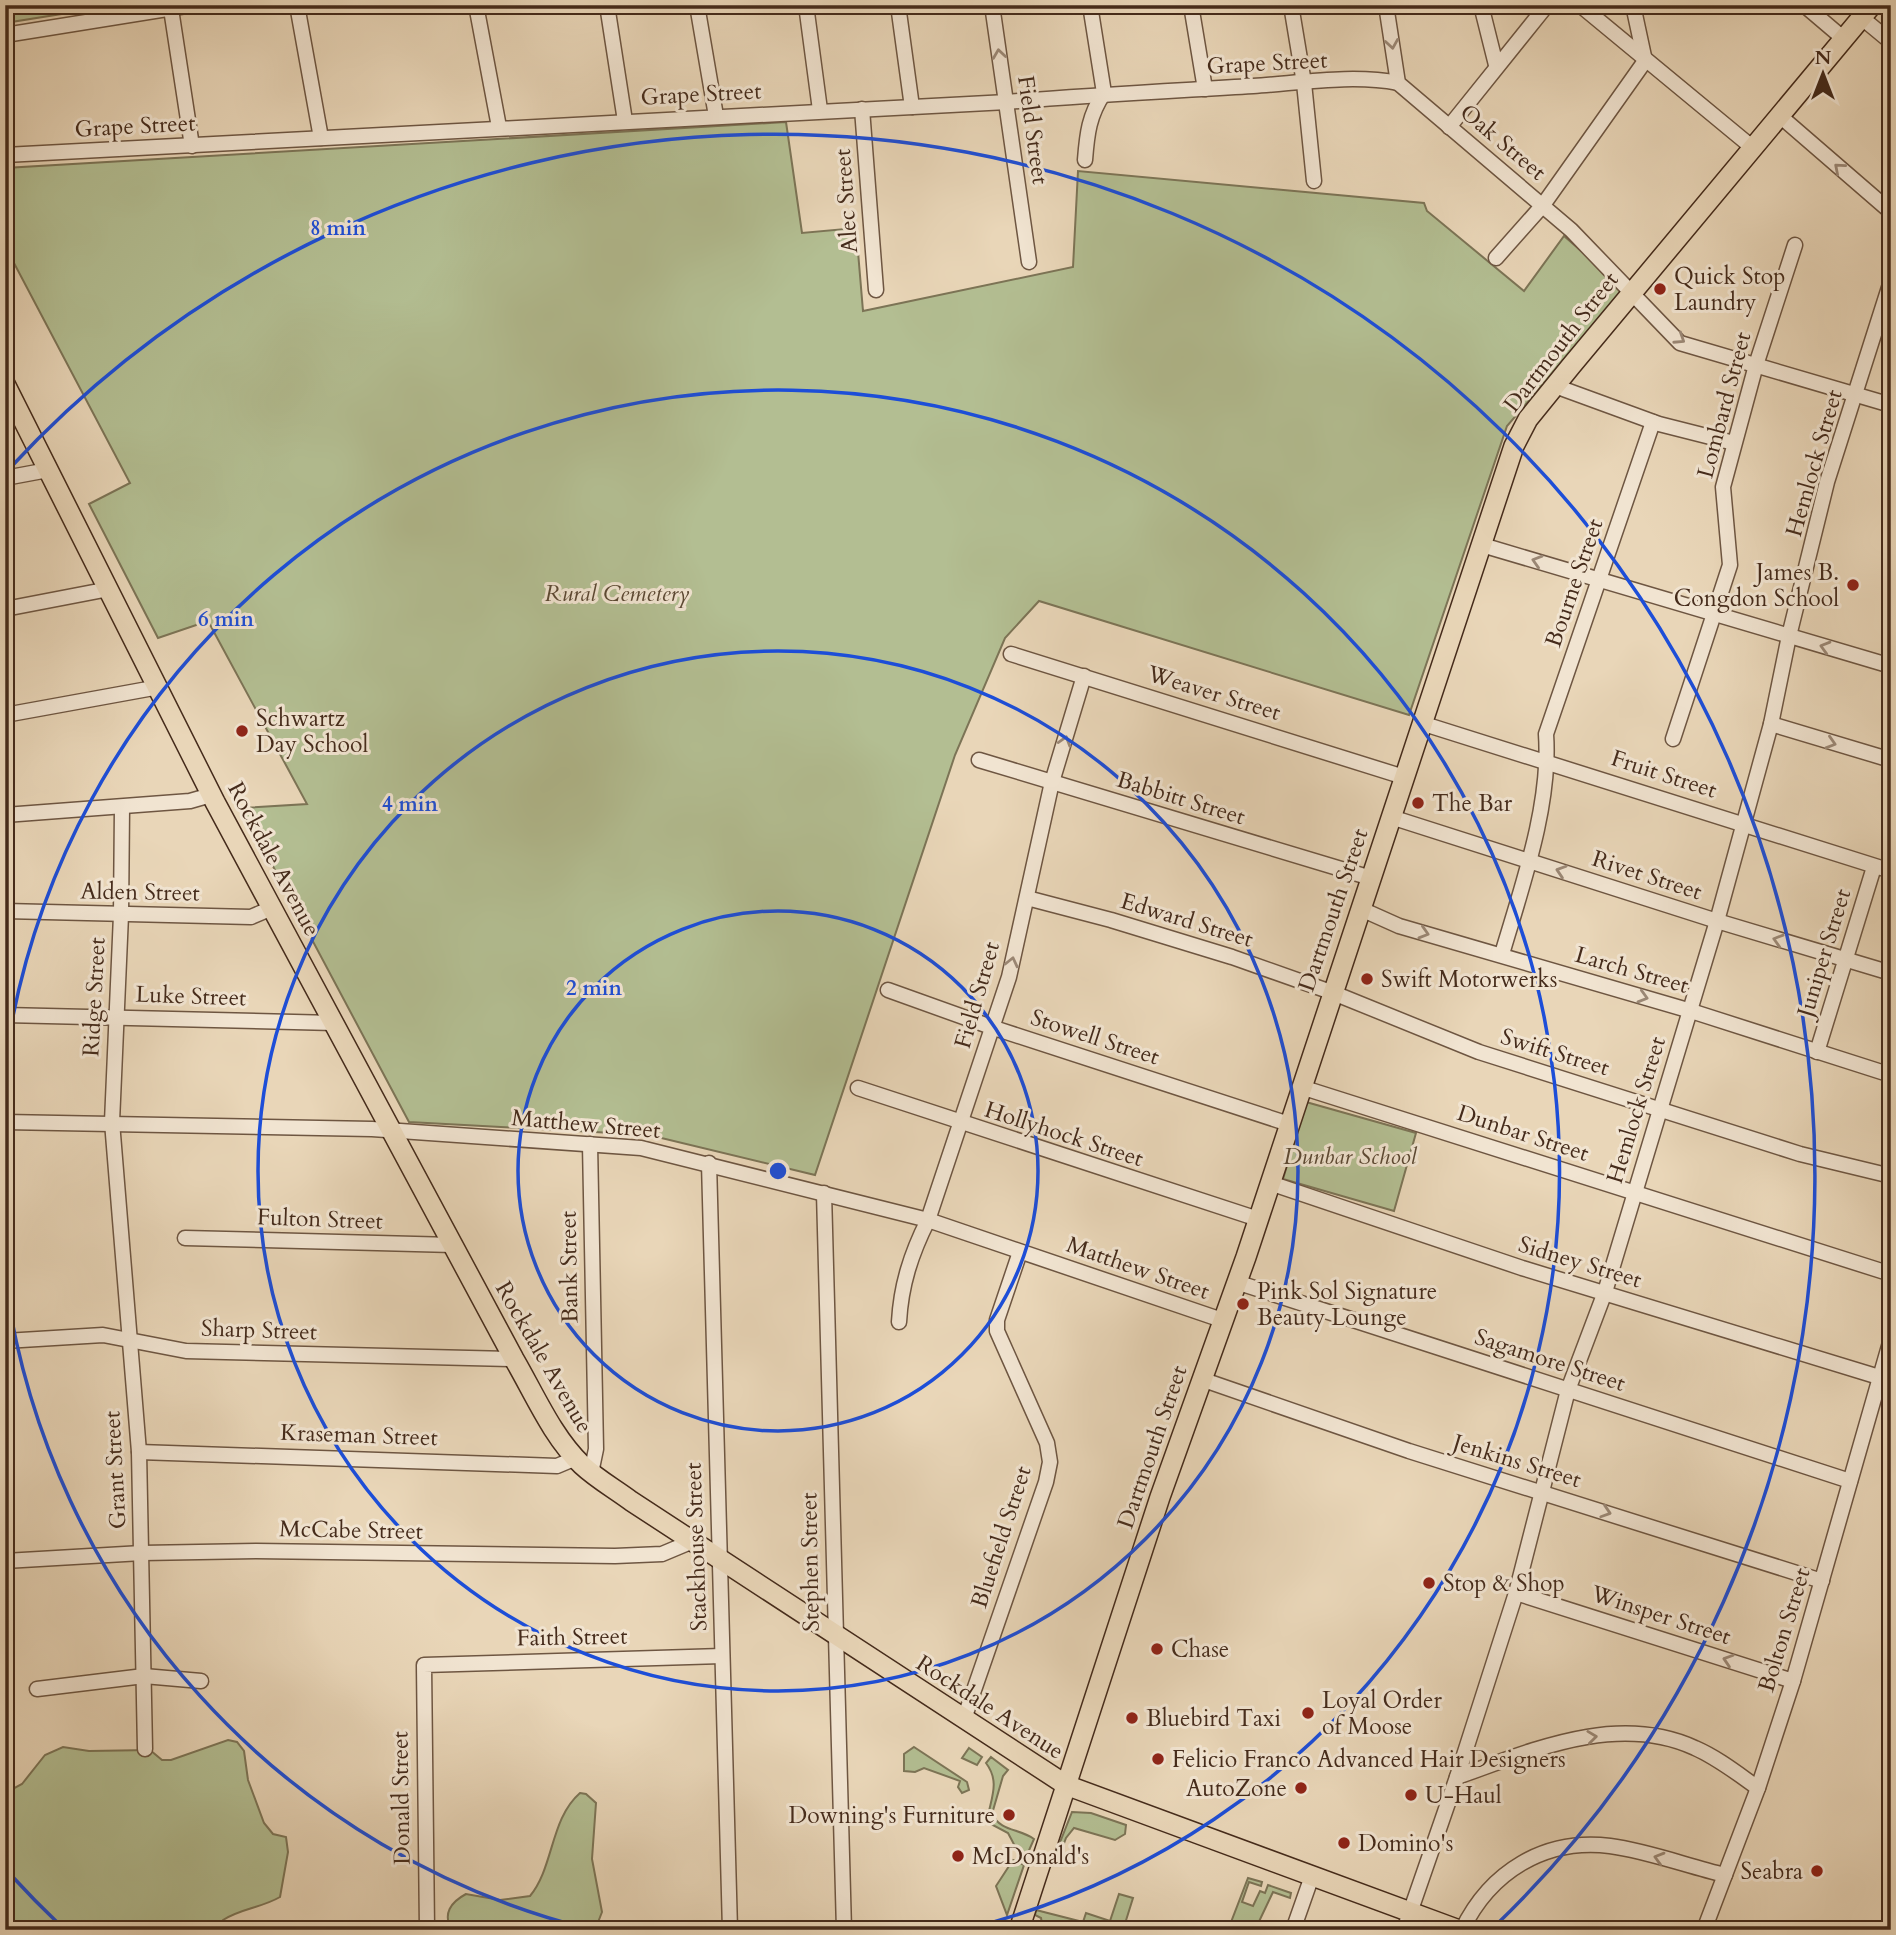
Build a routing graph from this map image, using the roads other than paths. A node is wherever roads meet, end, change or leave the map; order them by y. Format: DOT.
graph roads {
  1 [pos="192,5"];
  2 [pos="298,5"];
  3 [pos="476,5"];
  4 [pos="607,5"];
  5 [pos="697,5"];
  6 [pos="806,5"];
  7 [pos="898,5"];
  8 [pos="992,5"];
  9 [pos="1090,5"];
  10 [pos="1191,5"];
  11 [pos="1291,5"];
  12 [pos="1386,5"];
  13 [pos="1481,5"];
  14 [pos="1547,5"];
  15 [pos="1580,5"];
  16 [pos="1633,5"];
  17 [pos="1804,5"];
  18 [pos="171,9"];
  19 [pos="1867,11"];
  20 [pos="5,35"];
  21 [pos="1844,39"];
  22 [pos="1891,42"];
  23 [pos="1645,61"];
  24 [pos="1496,65"];
  25 [pos="1304,83"];
  26 [pos="1398,83"];
  27 [pos="1205,89"];
  28 [pos="1104,93"];
  29 [pos="1007,102"];
  30 [pos="912,107"];
  31 [pos="862,109"];
  32 [pos="820,110"];
  33 [pos="716,116"];
  34 [pos="1780,116"];
  35 [pos="625,121"];
  36 [pos="499,127"];
  37 [pos="1449,127"];
  38 [pos="321,138"];
  39 [pos="192,146"];
  40 [pos="1753,148"];
  41 [pos="5,155"];
  42 [pos="1085,160"];
  43 [pos="1314,181"];
  44 [pos="1543,205"];
  45 [pos="1891,212"];
  46 [pos="1795,245"];
  47 [pos="1496,258"];
  48 [pos="1029,262"];
  49 [pos="1891,281"];
  50 [pos="876,290"];
  51 [pos="1631,293"];
  52 [pos="1888,297"];
  53 [pos="1756,365"];
  54 [pos="5,384"];
  55 [pos="1555,386"];
  56 [pos="1858,394"];
  57 [pos="1891,405"];
  58 [pos="1653,422"];
  59 [pos="1734,443"];
  60 [pos="48,470"];
  61 [pos="5,478"];
  62 [pos="1482,545"];
  63 [pos="1601,581"];
  64 [pos="109,589"];
  65 [pos="5,609"];
  66 [pos="1713,613"];
  67 [pos="1789,636"];
  68 [pos="1011,654"];
  69 [pos="1891,666"];
  70 [pos="1084,676"];
  71 [pos="159,687"];
  72 [pos="5,715"];
  73 [pos="1421,723"];
  74 [pos="1771,724"];
  75 [pos="1673,739"];
  76 [pos="979,760"];
  77 [pos="1548,760"];
  78 [pos="1891,760"];
  79 [pos="1404,777"];
  80 [pos="1052,782"];
  81 [pos="211,795"];
  82 [pos="121,807"];
  83 [pos="5,815"];
  84 [pos="1391,817"];
  85 [pos="1744,824"];
  86 [pos="1529,860"];
  87 [pos="1874,867"];
  88 [pos="1891,871"];
  89 [pos="1371,878"];
  90 [pos="1027,898"];
  91 [pos="272,908"];
  92 [pos="1361,909"];
  93 [pos="5,911"];
  94 [pos="121,915"];
  95 [pos="1717,922"];
  96 [pos="1502,954"];
  97 [pos="1846,960"];
  98 [pos="1891,973"];
  99 [pos="888,990"];
  100 [pos="1331,992"];
  101 [pos="1690,1010"];
  102 [pos="5,1015"];
  103 [pos="115,1017"];
  104 [pos="334,1023"];
  105 [pos="994,1028"];
  106 [pos="1817,1052"];
  107 [pos="1891,1075"];
  108 [pos="1301,1087"];
  109 [pos="858,1088"];
  110 [pos="1661,1107"];
  111 [pos="5,1122"];
  112 [pos="112,1122"];
  113 [pos="960,1124"];
  114 [pos="1289,1124"];
  115 [pos="393,1131"];
  116 [pos="590,1144"];
  117 [pos="709,1163"];
  118 [pos="1891,1177"];
  119 [pos="1270,1183"];
  120 [pos="118,1189"];
  121 [pos="824,1193"];
  122 [pos="1634,1193"];
  123 [pos="1258,1219"];
  124 [pos="928,1220"];
  125 [pos="184,1238"];
  126 [pos="453,1245"];
  127 [pos="1020,1252"];
  128 [pos="1891,1274"];
  129 [pos="1236,1282"];
  130 [pos="1605,1292"];
  131 [pos="1222,1321"];
  132 [pos="899,1322"];
  133 [pos="5,1335"];
  134 [pos="128,1339"];
  135 [pos="1891,1339"];
  136 [pos="5,1340"];
  137 [pos="514,1359"];
  138 [pos="1879,1377"];
  139 [pos="1200,1379"];
  140 [pos="1568,1390"];
  141 [pos="139,1452"];
  142 [pos="576,1458"];
  143 [pos="591,1473"];
  144 [pos="1850,1481"];
  145 [pos="1542,1490"];
  146 [pos="693,1541"];
  147 [pos="142,1553"];
  148 [pos="719,1558"];
  149 [pos="5,1561"];
  150 [pos="1822,1581"];
  151 [pos="1516,1593"];
  152 [pos="835,1635"];
  153 [pos="722,1656"];
  154 [pos="424,1665"];
  155 [pos="144,1676"];
  156 [pos="201,1681"];
  157 [pos="1793,1681"];
  158 [pos="37,1689"];
  159 [pos="964,1720"];
  160 [pos="145,1749"];
  161 [pos="1457,1777"];
  162 [pos="1066,1785"];
  163 [pos="1758,1788"];
  164 [pos="1725,1875"];
  165 [pos="1312,1876"];
  166 [pos="1407,1921"];
  167 [pos="427,1930"];
  168 [pos="730,1930"];
  169 [pos="844,1930"];
  170 [pos="1018,1930"];
  171 [pos="1293,1930"];
  172 [pos="1460,1930"];
  173 [pos="1704,1930"];
  1 -- 18 [label="street"];
  2 -- 38 [label="street"];
  3 -- 36 [label="street"];
  4 -- 35 [label="street"];
  5 -- 33 [label="street"];
  6 -- 32 [label="street"];
  7 -- 30 [label="street"];
  29 -- 8 [label="street, Field Street, one-way"];
  9 -- 28 [label="street"];
  10 -- 27 [label="street"];
  11 -- 25 [label="street"];
  12 -- 26 [label="street, one-way"];
  13 -- 24 [label="street"];
  14 -- 24 [label="street"];
  15 -- 23 [label="street"];
  16 -- 23 [label="street"];
  17 -- 21 [label="street"];
  18 -- 20 [label="street"];
  18 -- 39 [label="street"];
  19 -- 21 [label="main road, Dartmouth Street"];
  19 -- 22 [label="street"];
  21 -- 34 [label="main road, Dartmouth Street"];
  23 -- 40 [label="street"];
  23 -- 44 [label="street"];
  24 -- 37 [label="street"];
  25 -- 26 [label="street, Grape Street"];
  25 -- 27 [label="street, Grape Street"];
  25 -- 43 [label="street"];
  26 -- 37 [label="street, Oak Street"];
  27 -- 28 [label="street, Grape Street"];
  28 -- 29 [label="street, Grape Street"];
  28 -- 42 [label="street"];
  29 -- 30 [label="street, Grape Street"];
  29 -- 48 [label="street, Field Street"];
  30 -- 31 [label="street, Grape Street"];
  31 -- 32 [label="street, Grape Street"];
  31 -- 50 [label="street, Alec Street"];
  32 -- 33 [label="street, Grape Street"];
  33 -- 35 [label="street, Grape Street"];
  34 -- 40 [label="main road, Dartmouth Street"];
  45 -- 34 [label="street, one-way"];
  35 -- 36 [label="street, Grape Street"];
  36 -- 38 [label="street, Grape Street"];
  37 -- 44 [label="street, Oak Street"];
  38 -- 39 [label="street, Grape Street"];
  39 -- 41 [label="street, Grape Street"];
  40 -- 51 [label="main road, Dartmouth Street"];
  44 -- 47 [label="street"];
  44 -- 51 [label="street, Oak Street"];
  46 -- 53 [label="street, Lombard Street"];
  49 -- 52 [label="street, Hemlock Street"];
  51 -- 53 [label="street, Oak Street, one-way"];
  51 -- 55 [label="main road, Dartmouth Street"];
  52 -- 56 [label="street, Hemlock Street"];
  53 -- 56 [label="street, Oak Street"];
  53 -- 59 [label="street, Lombard Street"];
  54 -- 60 [label="main road, Rockdale Avenue"];
  55 -- 58 [label="street"];
  55 -- 62 [label="main road, Dartmouth Street"];
  56 -- 57 [label="street, Oak Street"];
  56 -- 67 [label="street, Hemlock Street"];
  58 -- 59 [label="street"];
  58 -- 63 [label="street, Bourne Street"];
  59 -- 66 [label="street, Lombard Street"];
  60 -- 61 [label="street"];
  60 -- 64 [label="main road, Rockdale Avenue"];
  63 -- 62 [label="street, one-way"];
  62 -- 73 [label="main road, Dartmouth Street"];
  63 -- 66 [label="street"];
  63 -- 77 [label="street, Bourne Street"];
  64 -- 65 [label="street"];
  64 -- 71 [label="main road, Rockdale Avenue"];
  66 -- 67 [label="street"];
  66 -- 75 [label="street, Lombard Street"];
  69 -- 67 [label="street, one-way"];
  67 -- 74 [label="street, Hemlock Street"];
  68 -- 70 [label="street, Weaver Street"];
  70 -- 79 [label="street, Weaver Street"];
  80 -- 70 [label="street, Field Street, one-way"];
  71 -- 72 [label="street"];
  71 -- 81 [label="main road, Rockdale Avenue"];
  73 -- 77 [label="street, Fruit Street"];
  73 -- 79 [label="main road, Dartmouth Street"];
  74 -- 78 [label="street, one-way"];
  74 -- 85 [label="street, Hemlock Street"];
  76 -- 80 [label="street, Babbitt Street"];
  77 -- 85 [label="street, Fruit Street"];
  77 -- 86 [label="street, Bourne Street"];
  79 -- 84 [label="main road, Dartmouth Street"];
  80 -- 89 [label="street, Babbitt Street"];
  80 -- 90 [label="street, Field Street"];
  81 -- 82 [label="street"];
  81 -- 91 [label="main road, Rockdale Avenue"];
  82 -- 83 [label="street"];
  82 -- 94 [label="street, Ridge Street"];
  84 -- 86 [label="street, Rivet Street"];
  84 -- 89 [label="main road, Dartmouth Street"];
  85 -- 87 [label="street, Fruit Street"];
  85 -- 95 [label="street, Hemlock Street"];
  95 -- 86 [label="street, Rivet Street, one-way"];
  86 -- 96 [label="street, Bourne Street"];
  87 -- 88 [label="street, Fruit Street"];
  87 -- 97 [label="street, Juniper Street"];
  89 -- 92 [label="main road, Dartmouth Street"];
  90 -- 100 [label="street, Edward Street"];
  105 -- 90 [label="street, Field Street, one-way"];
  91 -- 94 [label="street, Alden Street"];
  91 -- 104 [label="main road, Rockdale Avenue"];
  92 -- 96 [label="street, Larch Street, one-way"];
  92 -- 100 [label="main road, Dartmouth Street"];
  93 -- 94 [label="street, Alden Street"];
  94 -- 103 [label="street, Ridge Street"];
  97 -- 95 [label="street, Rivet Street, one-way"];
  95 -- 101 [label="street, Hemlock Street"];
  96 -- 101 [label="street, Larch Street, one-way"];
  97 -- 98 [label="street, Rivet Street"];
  97 -- 106 [label="street, Juniper Street"];
  99 -- 105 [label="street, Stowell Street"];
  100 -- 108 [label="main road, Dartmouth Street"];
  100 -- 110 [label="street, Swift Street"];
  101 -- 106 [label="street, Larch Street"];
  101 -- 110 [label="street, Hemlock Street"];
  102 -- 103 [label="street, Luke Street"];
  103 -- 104 [label="street, Luke Street"];
  103 -- 112 [label="street, Ridge Street"];
  104 -- 115 [label="main road, Rockdale Avenue"];
  105 -- 113 [label="street, Field Street"];
  105 -- 114 [label="street, Stowell Street"];
  106 -- 107 [label="street, Larch Street"];
  108 -- 114 [label="main road, Dartmouth Street"];
  108 -- 122 [label="street, Dunbar Street"];
  109 -- 113 [label="street, Hollyhock Street"];
  110 -- 118 [label="street, Swift Street"];
  110 -- 122 [label="street, Hemlock Street"];
  111 -- 112 [label="street, Matthew Street"];
  112 -- 115 [label="street, Matthew Street"];
  112 -- 120 [label="street, Ridge Street"];
  113 -- 123 [label="street, Hollyhock Street"];
  113 -- 124 [label="street, Field Street"];
  114 -- 119 [label="main road, Dartmouth Street"];
  115 -- 116 [label="street, Matthew Street"];
  115 -- 126 [label="main road, Rockdale Avenue"];
  116 -- 117 [label="street, Matthew Street"];
  116 -- 143 [label="street, Bank Street"];
  117 -- 121 [label="street, Matthew Street"];
  117 -- 148 [label="street, Stackhouse Street"];
  119 -- 123 [label="main road, Dartmouth Street"];
  119 -- 130 [label="street, Sidney Street"];
  120 -- 134 [label="street, Grant Street"];
  121 -- 124 [label="street, Matthew Street"];
  121 -- 152 [label="street, Stephen Street"];
  122 -- 128 [label="street, Dunbar Street"];
  122 -- 130 [label="street, Hemlock Street"];
  123 -- 129 [label="main road, Dartmouth Street"];
  124 -- 127 [label="street, Matthew Street"];
  124 -- 132 [label="street, Field Street"];
  125 -- 126 [label="street, Fulton Street"];
  126 -- 137 [label="main road, Rockdale Avenue"];
  127 -- 131 [label="street, Matthew Street"];
  127 -- 159 [label="street, Bluefield Street"];
  129 -- 131 [label="main road, Dartmouth Street"];
  129 -- 140 [label="street, Sagamore Street"];
  130 -- 138 [label="street, Sidney Street"];
  130 -- 140 [label="street, Hemlock Street"];
  131 -- 139 [label="main road, Dartmouth Street"];
  133 -- 136 [label="street"];
  134 -- 136 [label="street, Sharp Street"];
  134 -- 137 [label="street, Sharp Street"];
  134 -- 141 [label="street, Grant Street"];
  135 -- 138 [label="street, Bolton Street"];
  137 -- 142 [label="main road, Rockdale Avenue"];
  138 -- 144 [label="street, Bolton Street"];
  139 -- 145 [label="street, Jenkins Street"];
  139 -- 162 [label="main road, Dartmouth Street"];
  140 -- 144 [label="street, Sagamore Street"];
  140 -- 145 [label="street, Hemlock Street"];
  141 -- 142 [label="street, Kraseman Street"];
  141 -- 147 [label="street, Grant Street"];
  142 -- 143 [label="main road, Rockdale Avenue"];
  143 -- 146 [label="main road, Rockdale Avenue"];
  144 -- 150 [label="street, Bolton Street"];
  145 -- 150 [label="street, Jenkins Street, one-way"];
  145 -- 151 [label="street, Hemlock Street"];
  146 -- 147 [label="street, McCabe Street"];
  146 -- 148 [label="main road, Rockdale Avenue"];
  147 -- 149 [label="street, McCabe Street"];
  147 -- 155 [label="street, Grant Street"];
  148 -- 152 [label="main road, Rockdale Avenue"];
  148 -- 153 [label="street, Stackhouse Street"];
  150 -- 157 [label="street, Bolton Street"];
  157 -- 151 [label="street, Winsper Street, one-way"];
  151 -- 161 [label="street, Hemlock Street"];
  152 -- 159 [label="main road, Rockdale Avenue"];
  152 -- 169 [label="street, Stephen Street"];
  153 -- 154 [label="street, Faith Street"];
  153 -- 168 [label="street, Stackhouse Street"];
  154 -- 167 [label="street, Donald Street"];
  155 -- 156 [label="street"];
  155 -- 158 [label="street"];
  155 -- 160 [label="street, Grant Street"];
  157 -- 163 [label="street, Bolton Street"];
  159 -- 162 [label="main road, Rockdale Avenue"];
  161 -- 163 [label="street, one-way"];
  161 -- 166 [label="street, Hemlock Street"];
  162 -- 165 [label="main road, Rockdale Avenue"];
  162 -- 170 [label="main road, Dartmouth Street"];
  163 -- 164 [label="street, Bolton Street"];
  164 -- 172 [label="street, one-way"];
  164 -- 173 [label="street, Bolton Street"];
  165 -- 166 [label="main road, Rockdale Avenue"];
  165 -- 171 [label="street"];
  166 -- 172 [label="main road, Rockdale Avenue"];
}
